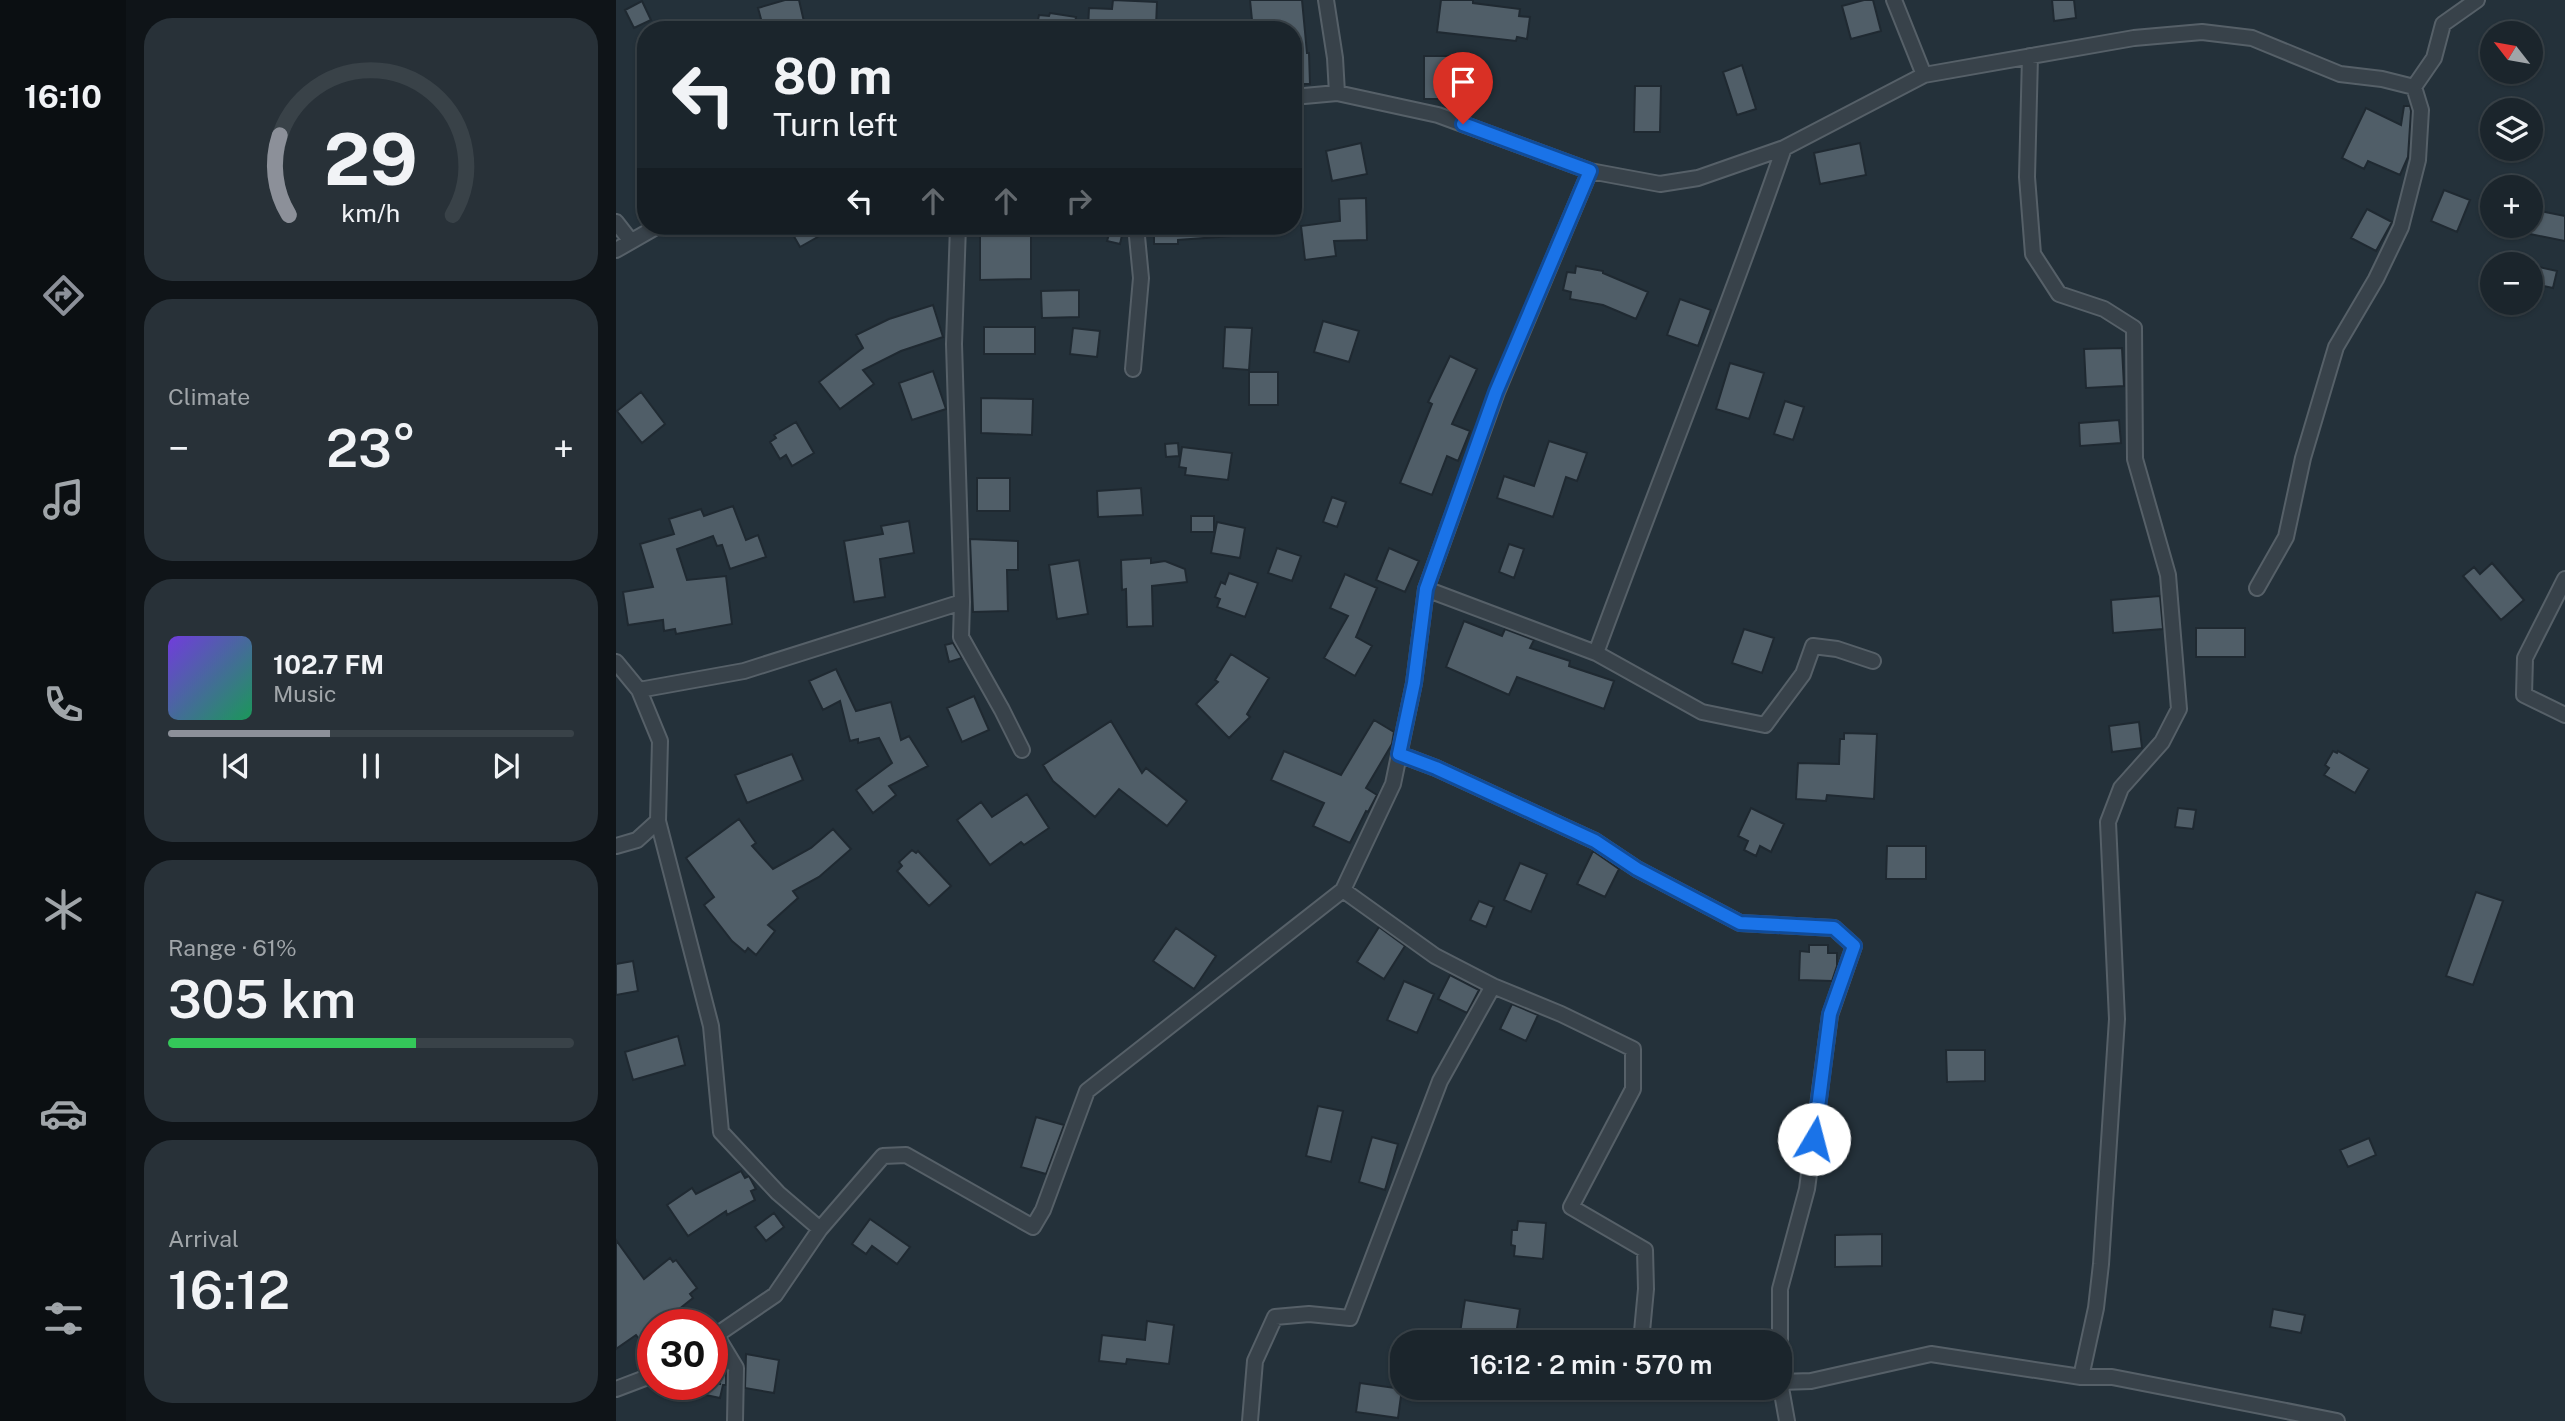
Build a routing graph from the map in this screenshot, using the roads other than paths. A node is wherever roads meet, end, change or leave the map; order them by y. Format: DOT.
graph roads {
  1 [pos="1326,0"];
  2 [pos="1894,0"];
  3 [pos="2477,0"];
  4 [pos="2030,56"];
  5 [pos="1924,75"];
  6 [pos="2414,87"];
  7 [pos="1337,93"];
  8 [pos="1302,96"];
  9 [pos="1784,148"];
  10 [pos="1590,171"];
  11 [pos="616,222"];
  12 [pos="640,235"];
  13 [pos="958,235"];
  14 [pos="1137,235"];
  15 [pos="630,240"];
  16 [pos="616,250"];
  17 [pos="1133,369"];
  18 [pos="2565,579"];
  19 [pos="1426,589"];
  20 [pos="2256,589"];
  21 [pos="962,602"];
  22 [pos="1596,653"];
  23 [pos="1873,661"];
  24 [pos="616,662"];
  25 [pos="639,690"];
  26 [pos="2565,715"];
  27 [pos="1022,750"];
  28 [pos="1399,754"];
  29 [pos="658,821"];
  30 [pos="616,846"];
  31 [pos="1343,890"];
  32 [pos="1493,986"];
  33 [pos="820,1229"];
  34 [pos="728,1326"];
  35 [pos="1641,1330"];
  36 [pos="1780,1330"];
  37 [pos="728,1356"];
  38 [pos="2081,1377"];
  39 [pos="637,1381"];
  40 [pos="1792,1382"];
  41 [pos="616,1389"];
  42 [pos="1783,1400"];
  43 [pos="735,1421"];
  44 [pos="1250,1421"];
  45 [pos="1787,1421"];
  46 [pos="2337,1421"];
  1 -- 7 [label="street"];
  2 -- 5 [label="street"];
  3 -- 6 [label="street"];
  4 -- 5 [label="street"];
  4 -- 6 [label="street"];
  4 -- 38 [label="street"];
  5 -- 9 [label="street"];
  6 -- 20 [label="street"];
  7 -- 8 [label="street"];
  7 -- 10 [label="street"];
  9 -- 10 [label="street"];
  9 -- 22 [label="street"];
  10 -- 19 [label="street"];
  11 -- 15 [label="street"];
  12 -- 15 [label="street"];
  13 -- 21 [label="street"];
  14 -- 17 [label="street"];
  15 -- 16 [label="street"];
  18 -- 26 [label="street"];
  19 -- 22 [label="street"];
  19 -- 28 [label="street"];
  21 -- 25 [label="street"];
  21 -- 27 [label="street"];
  22 -- 23 [label="street"];
  24 -- 25 [label="street"];
  25 -- 29 [label="street"];
  28 -- 31 [label="street"];
  28 -- 36 [label="street"];
  29 -- 30 [label="street"];
  29 -- 33 [label="street"];
  31 -- 32 [label="street"];
  31 -- 33 [label="street"];
  32 -- 35 [label="street"];
  32 -- 44 [label="street"];
  33 -- 34 [label="street"];
  37 -- 43 [label="street"];
  38 -- 40 [label="street"];
  38 -- 46 [label="street"];
  39 -- 41 [label="street"];
  42 -- 45 [label="street"];
}
